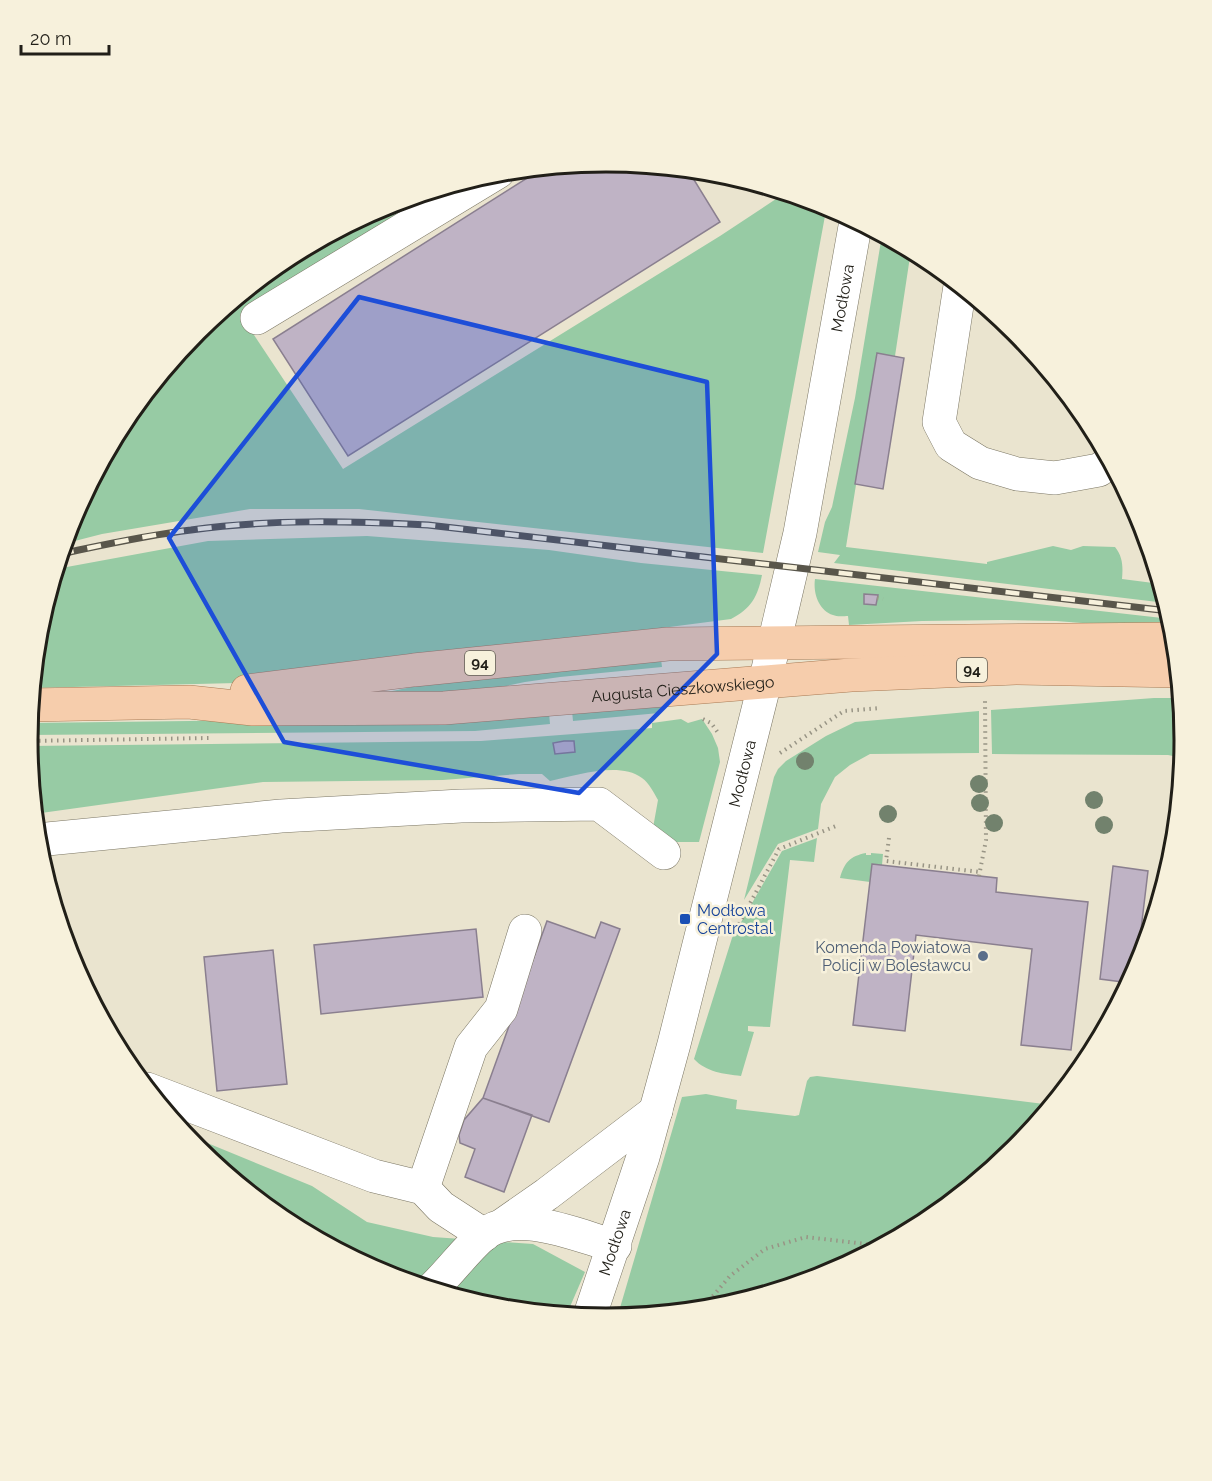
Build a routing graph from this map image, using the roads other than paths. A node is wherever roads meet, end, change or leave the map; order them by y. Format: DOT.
graph roads {
  1 [pos="471,188"];
  2 [pos="854,230"];
  3 [pos="959,295"];
  4 [pos="257,318"];
  5 [pos="1104,467"];
  6 [pos="1166,639"];
  7 [pos="773,642"];
  8 [pos="1170,671"];
  9 [pos="765,681"];
  10 [pos="189,702"];
  11 [pos="39,705"];
  12 [pos="46,839"];
  13 [pos="664,853"];
  14 [pos="525,931"];
  15 [pos="161,1095"];
  16 [pos="656,1111"];
  17 [pos="423,1188"];
  18 [pos="494,1229"];
  19 [pos="615,1246"];
  20 [pos="438,1283"];
  21 [pos="592,1309"];
  1 -- 4 [label="street"];
  2 -- 7 [label="street, Modłowa"];
  3 -- 5 [label="street"];
  6 -- 7 [label="main road, Augusta Cieszkowskiego / 94"];
  7 -- 9 [label="street, Modłowa"];
  7 -- 10 [label="main road, Augusta Cieszkowskiego / 94"];
  8 -- 9 [label="main road, Augusta Cieszkowskiego / 94"];
  9 -- 10 [label="main road, Augusta Cieszkowskiego / 94"];
  9 -- 16 [label="street, Modłowa"];
  10 -- 11 [label="main road, Augusta Cieszkowskiego / 94"];
  12 -- 13 [label="street"];
  14 -- 17 [label="street"];
  15 -- 17 [label="street"];
  16 -- 18 [label="street"];
  16 -- 19 [label="street, Modłowa"];
  17 -- 18 [label="street"];
  18 -- 19 [label="street"];
  18 -- 20 [label="street"];
  19 -- 21 [label="street, Modłowa"];
}
